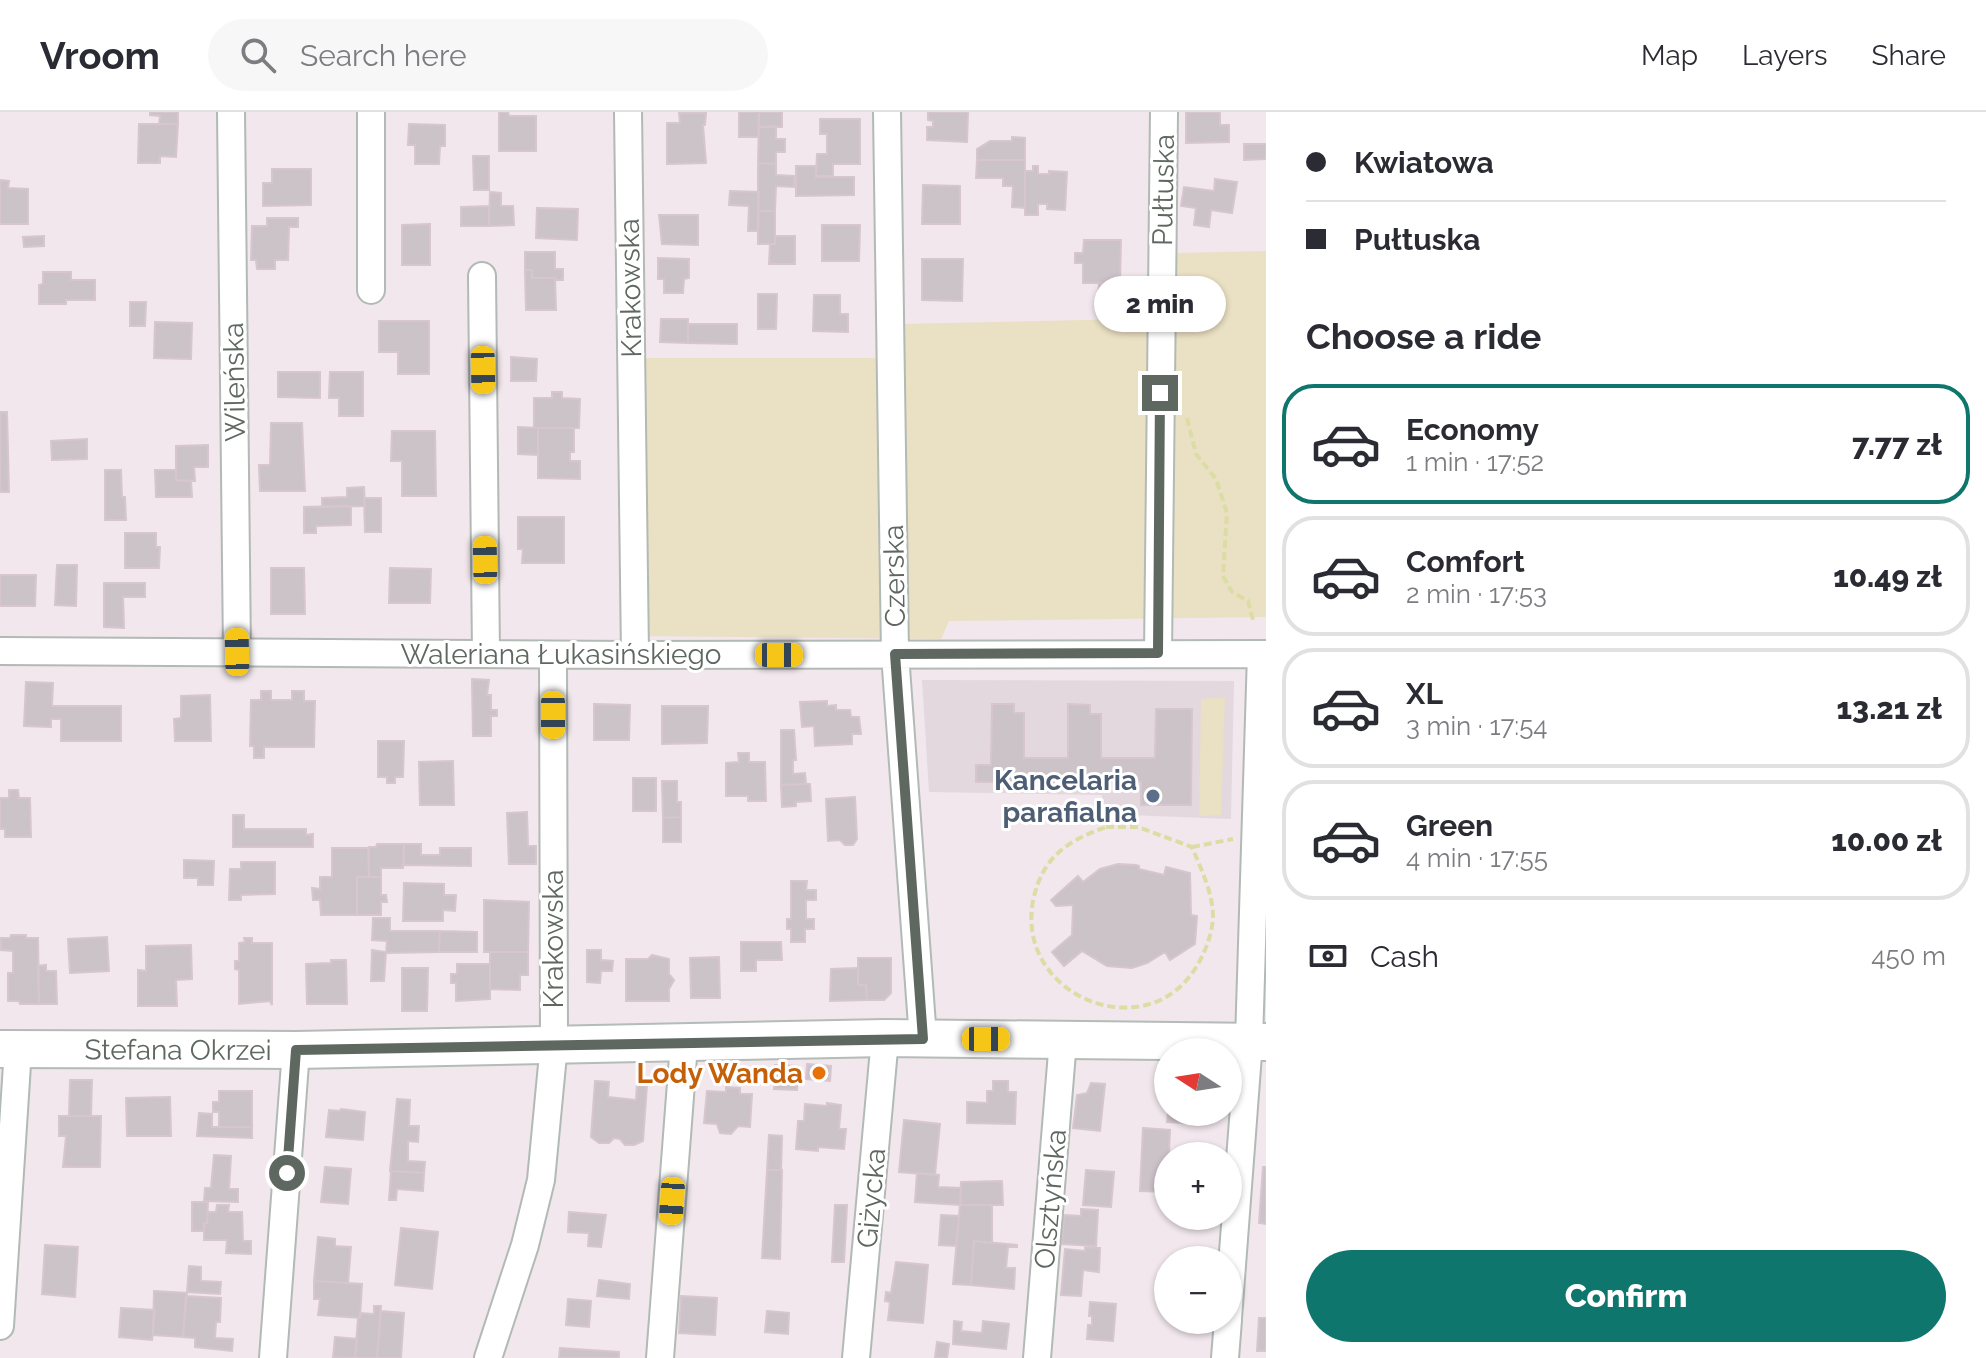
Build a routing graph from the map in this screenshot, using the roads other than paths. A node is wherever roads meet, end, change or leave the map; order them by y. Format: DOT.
graph roads {
  1 [pos="231,112"];
  2 [pos="371,112"];
  3 [pos="628,112"];
  4 [pos="887,112"];
  5 [pos="1164,112"];
  6 [pos="482,276"];
  7 [pos="371,290"];
  8 [pos="0,651"];
  9 [pos="237,652"];
  10 [pos="1158,653"];
  11 [pos="486,654"];
  12 [pos="895,654"];
  13 [pos="1264,654"];
  14 [pos="553,655"];
  15 [pos="635,655"];
  16 [pos="885,1038"];
  17 [pos="923,1039"];
  18 [pos="1063,1040"];
  19 [pos="1258,1042"];
  20 [pos="554,1044"];
  21 [pos="684,1044"];
  22 [pos="9,1049"];
  23 [pos="296,1050"];
  24 [pos="1236,1246"];
  25 [pos="0,1326"];
  26 [pos="1227,1334"];
  27 [pos="273,1358"];
  28 [pos="488,1358"];
  29 [pos="660,1358"];
  30 [pos="856,1358"];
  31 [pos="1037,1358"];
  32 [pos="1225,1358"];
  1 -- 9 [label="street, Wileńska"];
  2 -- 7 [label="street"];
  3 -- 15 [label="street, Krakowska"];
  4 -- 12 [label="street, Czerska"];
  5 -- 10 [label="street, Pułtuska"];
  6 -- 11 [label="street"];
  8 -- 9 [label="street, Waleriana Łukasińskiego"];
  9 -- 11 [label="street, Waleriana Łukasińskiego"];
  10 -- 12 [label="street, Waleriana Łukasińskiego"];
  10 -- 13 [label="street, Waleriana Łukasińskiego"];
  11 -- 14 [label="street, Waleriana Łukasińskiego"];
  12 -- 15 [label="street, Waleriana Łukasińskiego"];
  12 -- 17 [label="street, Czerska"];
  13 -- 19 [label="street"];
  14 -- 15 [label="street, Waleriana Łukasińskiego"];
  14 -- 20 [label="street, Krakowska"];
  16 -- 17 [label="street, Stefana Okrzei"];
  16 -- 21 [label="street, Stefana Okrzei"];
  16 -- 30 [label="street, Giżycka"];
  17 -- 18 [label="street, Stefana Okrzei"];
  18 -- 19 [label="street, Stefana Okrzei"];
  18 -- 31 [label="street, Olsztyńska"];
  19 -- 24 [label="street"];
  20 -- 21 [label="street, Stefana Okrzei"];
  20 -- 23 [label="street, Stefana Okrzei"];
  20 -- 28 [label="street, Krakowska"];
  21 -- 29 [label="street"];
  22 -- 23 [label="street, Stefana Okrzei"];
  22 -- 25 [label="street"];
  23 -- 27 [label="street"];
  26 -- 32 [label="street"];
}
